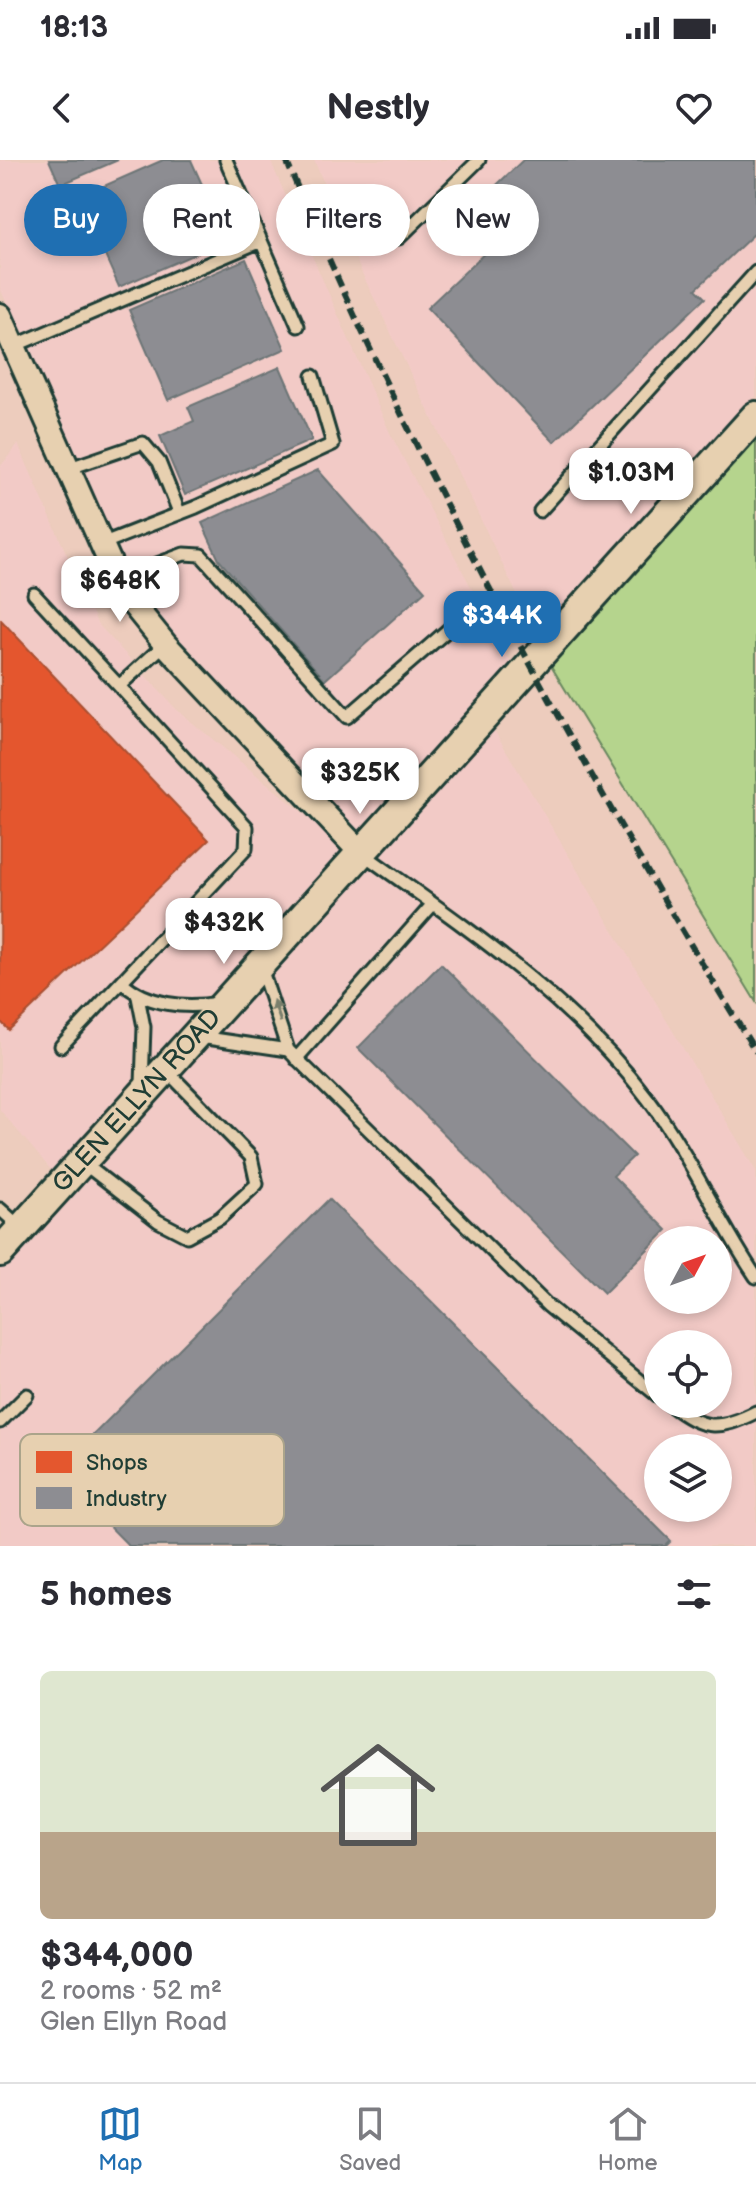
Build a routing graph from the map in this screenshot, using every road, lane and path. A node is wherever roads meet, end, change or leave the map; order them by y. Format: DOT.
graph roads {
  1 [pos="226,160"];
  2 [pos="479,160"];
  3 [pos="410,227"];
  4 [pos="261,241"];
  5 [pos="756,272"];
  6 [pos="0,315"];
  7 [pos="298,326"];
  8 [pos="14,346"];
  9 [pos="313,376"];
  10 [pos="756,416"];
  11 [pos="67,469"];
  12 [pos="540,511"];
  13 [pos="179,512"];
  14 [pos="101,544"];
  15 [pos="117,579"];
  16 [pos="34,594"];
  17 [pos="457,622"];
  18 [pos="165,644"];
  19 [pos="119,686"];
  20 [pos="361,853"];
  21 [pos="433,904"];
  22 [pos="260,965"];
  23 [pos="122,982"];
  24 [pos="138,997"];
  25 [pos="226,1002"];
  26 [pos="195,1036"];
  27 [pos="61,1046"];
  28 [pos="292,1055"];
  29 [pos="165,1069"];
  30 [pos="140,1097"];
  31 [pos="81,1162"];
  32 [pos="0,1209"];
  33 [pos="21,1228"];
  34 [pos="0,1252"];
  35 [pos="756,1277"];
  36 [pos="644,1385"];
  37 [pos="27,1395"];
  38 [pos="756,1412"];
  39 [pos="690,1418"];
  40 [pos="0,1422"];
  1 -- 4 [label="lane"];
  2 -- 3 [label="lane"];
  4 -- 7 [label="lane"];
  4 -- 8 [label="lane"];
  5 -- 12 [label="lane"];
  6 -- 8 [label="street"];
  8 -- 11 [label="street"];
  9 -- 13 [label="lane"];
  10 -- 20 [label="street, GLEN ELLYN ROAD"];
  11 -- 13 [label="lane"];
  11 -- 14 [label="street"];
  13 -- 14 [label="lane"];
  14 -- 15 [label="street"];
  15 -- 17 [label="lane"];
  15 -- 18 [label="street"];
  16 -- 19 [label="lane"];
  18 -- 19 [label="lane"];
  18 -- 20 [label="street"];
  19 -- 23 [label="lane"];
  20 -- 21 [label="lane"];
  20 -- 22 [label="street, GLEN ELLYN ROAD"];
  21 -- 28 [label="lane"];
  21 -- 35 [label="lane"];
  22 -- 25 [label="street, GLEN ELLYN ROAD"];
  28 -- 22 [label="lane, one-way"];
  23 -- 24 [label="lane"];
  23 -- 27 [label="lane"];
  24 -- 25 [label="lane"];
  24 -- 30 [label="lane"];
  25 -- 26 [label="street, GLEN ELLYN ROAD"];
  26 -- 28 [label="lane"];
  26 -- 29 [label="street, GLEN ELLYN ROAD"];
  28 -- 36 [label="lane"];
  29 -- 30 [label="street, GLEN ELLYN ROAD"];
  29 -- 31 [label="lane"];
  30 -- 31 [label="street, GLEN ELLYN ROAD"];
  31 -- 33 [label="street, GLEN ELLYN ROAD"];
  32 -- 33 [label="lane"];
  33 -- 34 [label="street, GLEN ELLYN ROAD"];
  37 -- 40 [label="lane"];
  38 -- 39 [label="lane"];
}
